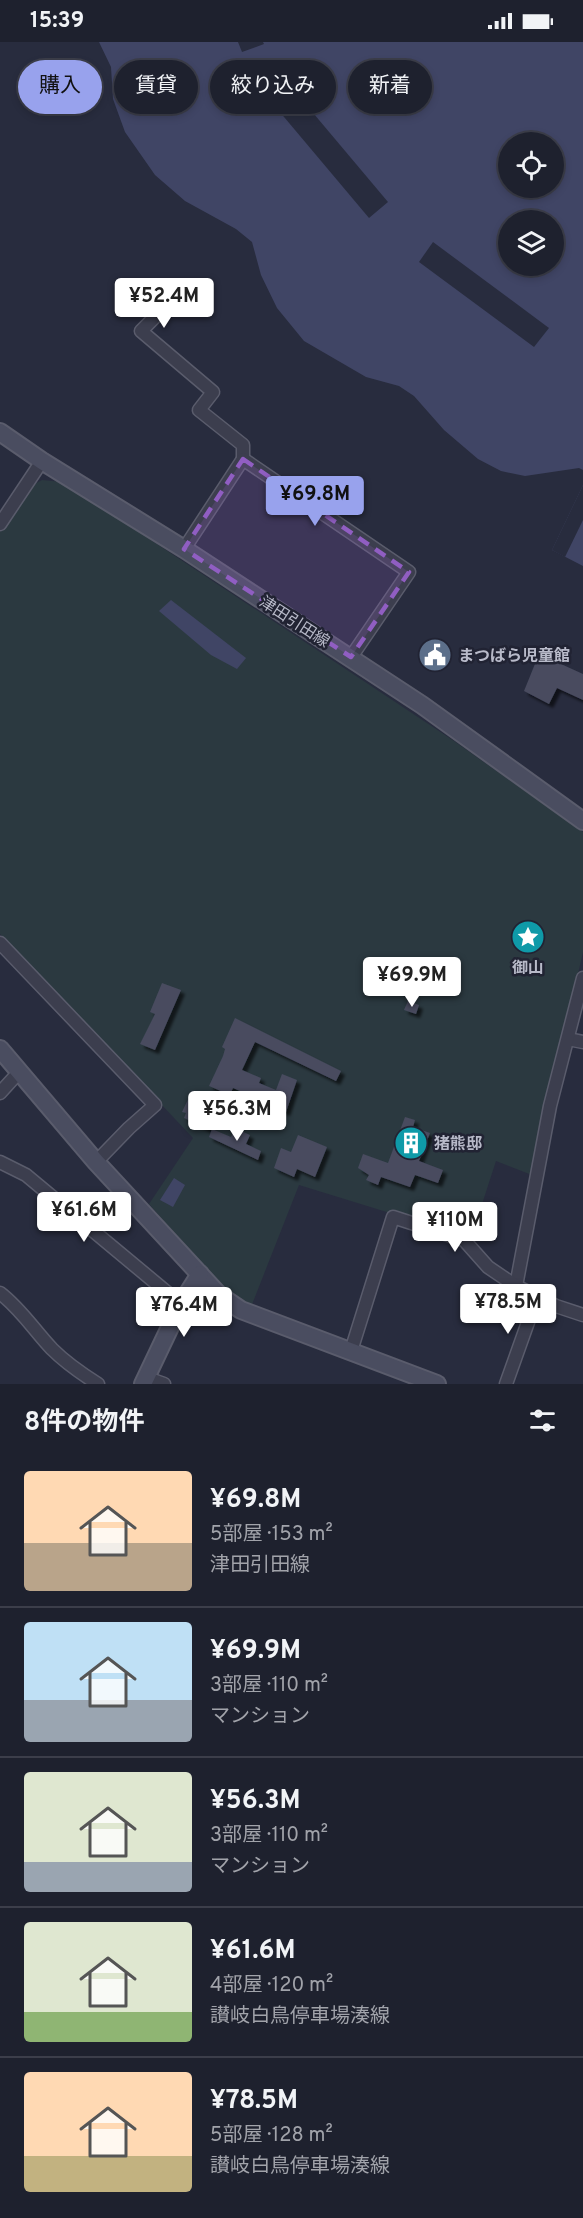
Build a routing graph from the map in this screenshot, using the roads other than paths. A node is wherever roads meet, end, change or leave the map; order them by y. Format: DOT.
graph roads {
  1 [pos="166,306"];
  2 [pos="0,432"];
  3 [pos="243,459"];
  4 [pos="42,461"];
  5 [pos="0,524"];
  6 [pos="184,549"];
  7 [pos="351,657"];
  8 [pos="583,821"];
  9 [pos="0,943"];
  10 [pos="583,978"];
  11 [pos="568,1039"];
  12 [pos="583,1041"];
  13 [pos="0,1049"];
  14 [pos="20,1071"];
  15 [pos="0,1093"];
  16 [pos="0,1162"];
  17 [pos="96,1162"];
  18 [pos="200,1274"];
  19 [pos="516,1286"];
  20 [pos="0,1293"];
  21 [pos="537,1297"];
  22 [pos="181,1304"];
  23 [pos="583,1315"];
  24 [pos="351,1351"];
  25 [pos="145,1381"];
  26 [pos="98,1384"];
  27 [pos="164,1384"];
  28 [pos="437,1384"];
  29 [pos="506,1384"];
  1 -- 3 [label="street"];
  2 -- 4 [label="main road, 津田引田線"];
  3 -- 6 [label="street"];
  3 -- 7 [label="street"];
  4 -- 5 [label="street"];
  4 -- 6 [label="main road, 津田引田線"];
  6 -- 7 [label="main road, 津田引田線"];
  7 -- 8 [label="main road, 津田引田線"];
  9 -- 17 [label="street"];
  10 -- 11 [label="street"];
  11 -- 12 [label="street"];
  11 -- 19 [label="street"];
  13 -- 14 [label="main road"];
  14 -- 15 [label="street"];
  14 -- 17 [label="main road"];
  16 -- 22 [label="street"];
  17 -- 18 [label="main road"];
  18 -- 22 [label="main road"];
  18 -- 24 [label="main road"];
  19 -- 21 [label="street"];
  19 -- 24 [label="street"];
  20 -- 26 [label="street"];
  21 -- 23 [label="street"];
  21 -- 29 [label="street"];
  22 -- 25 [label="main road"];
  24 -- 28 [label="main road"];
  25 -- 27 [label="street"];
}
